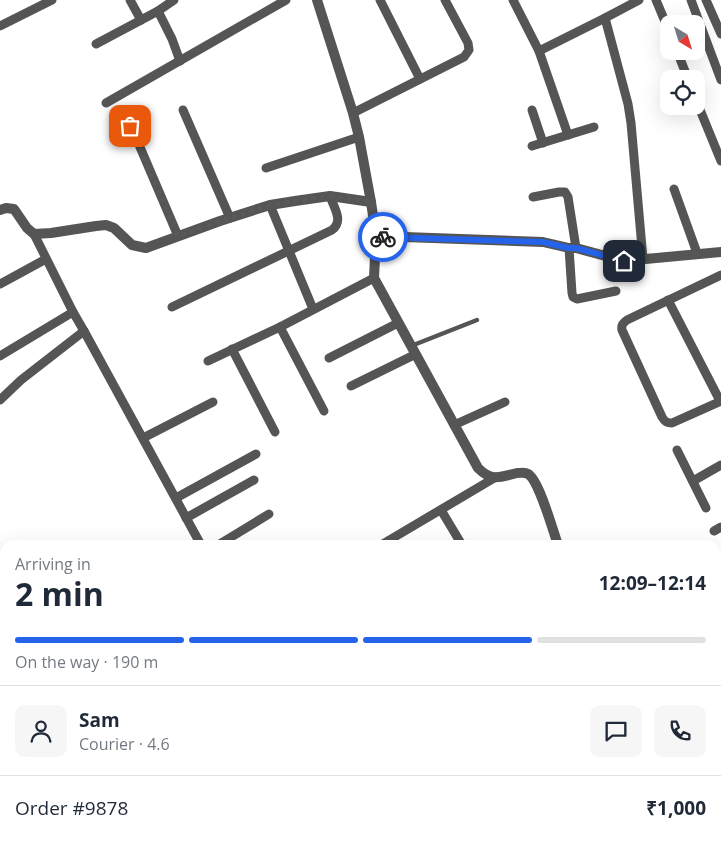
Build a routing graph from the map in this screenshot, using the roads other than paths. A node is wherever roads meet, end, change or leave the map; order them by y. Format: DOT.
graph roads {
  1 [pos="52,0"];
  2 [pos="130,0"];
  3 [pos="174,0"];
  4 [pos="286,0"];
  5 [pos="317,0"];
  6 [pos="380,0"];
  7 [pos="445,0"];
  8 [pos="514,0"];
  9 [pos="639,0"];
  10 [pos="656,0"];
  11 [pos="691,0"];
  12 [pos="706,0"];
  13 [pos="158,11"];
  14 [pos="662,15"];
  15 [pos="605,18"];
  16 [pos="140,20"];
  17 [pos="0,26"];
  18 [pos="721,34"];
  19 [pos="96,44"];
  20 [pos="539,51"];
  21 [pos="180,61"];
  22 [pos="420,79"];
  23 [pos="721,80"];
  24 [pos="106,103"];
  25 [pos="183,110"];
  26 [pos="532,110"];
  27 [pos="353,113"];
  28 [pos="702,115"];
  29 [pos="130,126"];
  30 [pos="594,127"];
  31 [pos="568,135"];
  32 [pos="359,137"];
  33 [pos="543,143"];
  34 [pos="532,146"];
  35 [pos="721,161"];
  36 [pos="266,168"];
  37 [pos="674,188"];
  38 [pos="330,196"];
  39 [pos="534,197"];
  40 [pos="371,202"];
  41 [pos="270,205"];
  42 [pos="0,210"];
  43 [pos="230,218"];
  44 [pos="34,234"];
  45 [pos="178,236"];
  46 [pos="376,236"];
  47 [pos="572,248"];
  48 [pos="289,251"];
  49 [pos="721,252"];
  50 [pos="697,253"];
  51 [pos="46,259"];
  52 [pos="643,259"];
  53 [pos="721,274"];
  54 [pos="374,278"];
  55 [pos="0,284"];
  56 [pos="616,291"];
  57 [pos="668,300"];
  58 [pos="172,307"];
  59 [pos="313,309"];
  60 [pos="73,312"];
  61 [pos="477,320"];
  62 [pos="398,322"];
  63 [pos="280,327"];
  64 [pos="84,331"];
  65 [pos="232,349"];
  66 [pos="413,350"];
  67 [pos="0,356"];
  68 [pos="329,358"];
  69 [pos="208,361"];
  70 [pos="351,386"];
  71 [pos="0,400"];
  72 [pos="721,401"];
  73 [pos="213,402"];
  74 [pos="505,402"];
  75 [pos="324,411"];
  76 [pos="454,425"];
  77 [pos="276,432"];
  78 [pos="143,438"];
  79 [pos="676,450"];
  80 [pos="256,454"];
  81 [pos="721,465"];
  82 [pos="496,478"];
  83 [pos="254,480"];
  84 [pos="693,481"];
  85 [pos="176,498"];
  86 [pos="706,508"];
  87 [pos="441,510"];
  88 [pos="269,514"];
  89 [pos="186,518"];
  90 [pos="198,540"];
  91 [pos="226,540"];
  92 [pos="396,540"];
  93 [pos="459,540"];
  94 [pos="556,540"];
  1 -- 17 [label="street"];
  2 -- 16 [label="street"];
  3 -- 13 [label="street"];
  4 -- 21 [label="street"];
  5 -- 27 [label="street"];
  6 -- 22 [label="street"];
  7 -- 22 [label="street"];
  8 -- 20 [label="street"];
  9 -- 15 [label="street"];
  10 -- 14 [label="street"];
  11 -- 23 [label="street"];
  12 -- 18 [label="street"];
  13 -- 16 [label="street"];
  13 -- 21 [label="street"];
  15 -- 20 [label="street"];
  15 -- 52 [label="street"];
  16 -- 19 [label="street"];
  20 -- 31 [label="street"];
  21 -- 24 [label="street"];
  22 -- 27 [label="street"];
  25 -- 43 [label="street"];
  26 -- 33 [label="street"];
  27 -- 32 [label="street"];
  28 -- 35 [label="street"];
  29 -- 45 [label="street"];
  30 -- 31 [label="street"];
  31 -- 33 [label="street"];
  32 -- 36 [label="street"];
  32 -- 40 [label="street"];
  33 -- 34 [label="street"];
  37 -- 50 [label="street"];
  38 -- 40 [label="street"];
  38 -- 41 [label="street"];
  38 -- 48 [label="street"];
  39 -- 47 [label="street"];
  40 -- 46 [label="street"];
  41 -- 43 [label="street"];
  41 -- 48 [label="street"];
  42 -- 44 [label="street"];
  43 -- 45 [label="street"];
  44 -- 45 [label="street"];
  44 -- 51 [label="street"];
  46 -- 47 [label="street"];
  46 -- 54 [label="street"];
  47 -- 52 [label="street"];
  47 -- 56 [label="street"];
  48 -- 58 [label="street"];
  48 -- 59 [label="street"];
  49 -- 50 [label="street"];
  50 -- 52 [label="street"];
  51 -- 55 [label="street"];
  51 -- 60 [label="street"];
  53 -- 57 [label="street"];
  54 -- 59 [label="street"];
  54 -- 62 [label="street"];
  57 -- 72 [label="street"];
  57 -- 72 [label="street"];
  59 -- 63 [label="street"];
  60 -- 64 [label="street"];
  60 -- 67 [label="street"];
  61 -- 66 [label="lane"];
  62 -- 66 [label="street"];
  62 -- 68 [label="street"];
  63 -- 65 [label="street"];
  63 -- 75 [label="street"];
  64 -- 71 [label="street"];
  64 -- 78 [label="street"];
  65 -- 69 [label="street"];
  65 -- 77 [label="street"];
  66 -- 70 [label="street"];
  66 -- 76 [label="street"];
  73 -- 78 [label="street"];
  74 -- 76 [label="street"];
  76 -- 82 [label="street"];
  78 -- 85 [label="street"];
  79 -- 84 [label="street"];
  80 -- 85 [label="street"];
  81 -- 84 [label="street"];
  82 -- 87 [label="street"];
  82 -- 94 [label="street"];
  83 -- 89 [label="street"];
  84 -- 86 [label="street"];
  85 -- 89 [label="street"];
  87 -- 92 [label="street"];
  87 -- 93 [label="street"];
  88 -- 91 [label="street"];
  89 -- 90 [label="street"];
}
